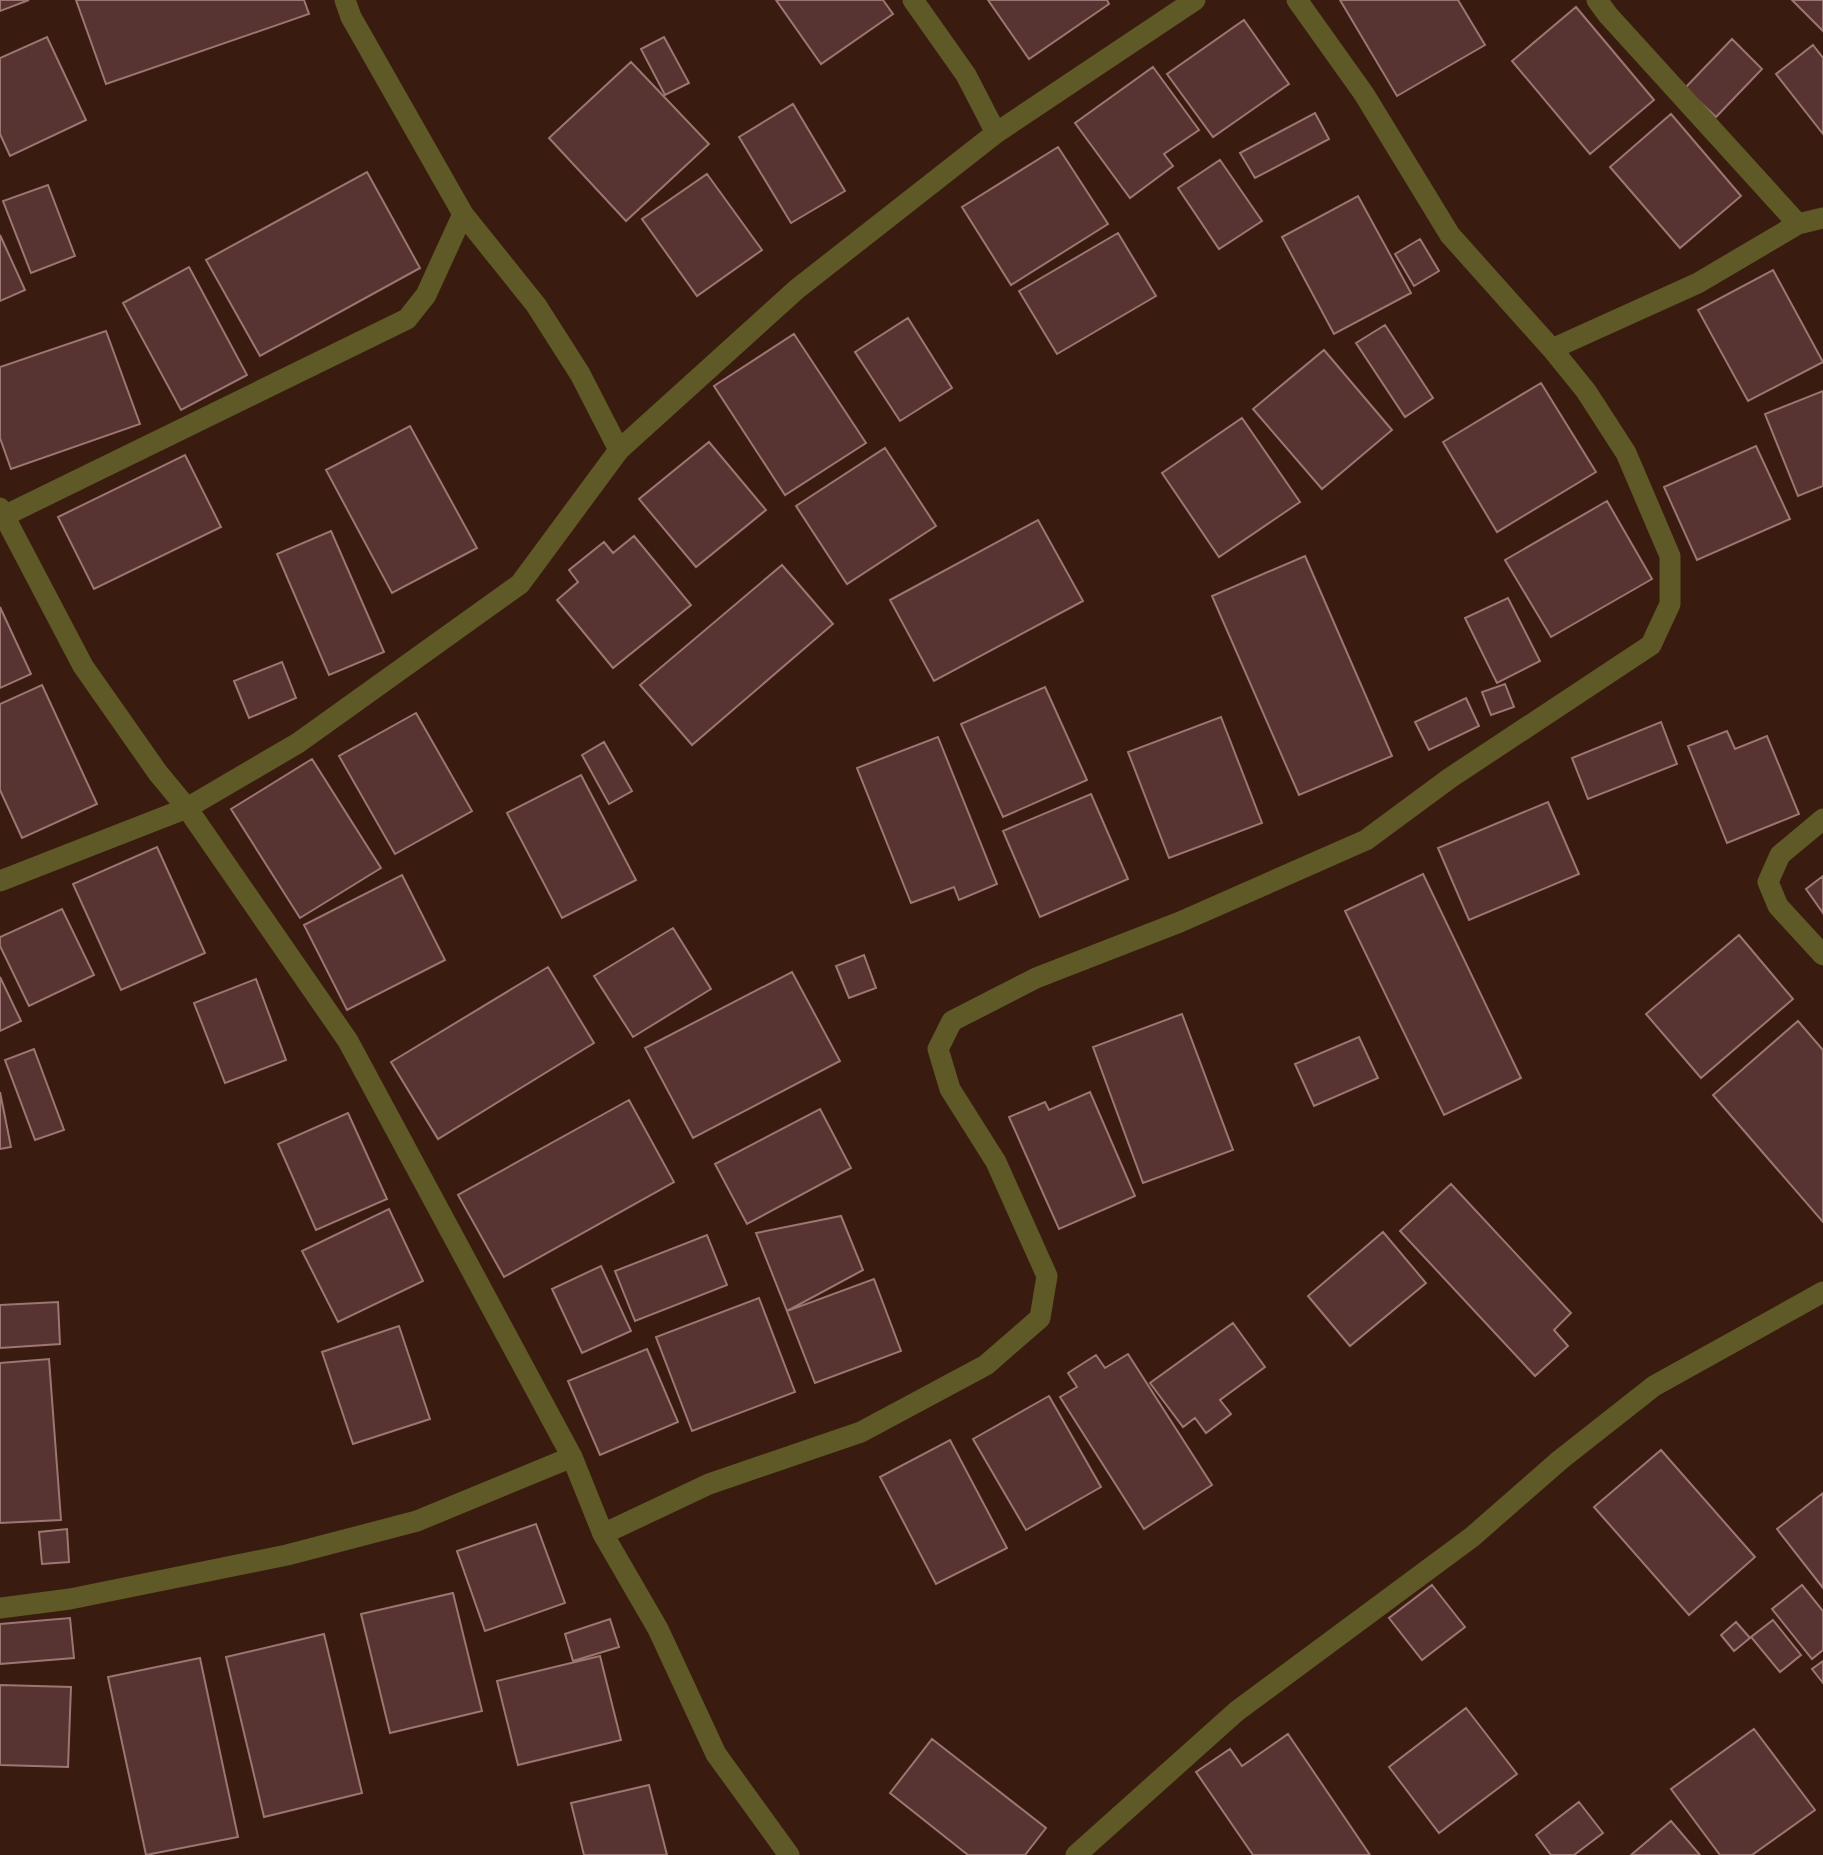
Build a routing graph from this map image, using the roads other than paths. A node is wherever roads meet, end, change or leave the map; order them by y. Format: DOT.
graph roads {
  1 [pos="345,0"];
  2 [pos="912,0"];
  3 [pos="1195,0"];
  4 [pos="1297,0"];
  5 [pos="1597,0"];
  6 [pos="996,134"];
  7 [pos="463,214"];
  8 [pos="1823,218"];
  9 [pos="1798,224"];
  10 [pos="1552,349"];
  11 [pos="619,450"];
  12 [pos="2,512"];
  13 [pos="187,807"];
  14 [pos="1823,819"];
  15 [pos="0,881"];
  16 [pos="1823,955"];
  17 [pos="1823,1292"];
  18 [pos="572,1457"];
  19 [pos="603,1534"];
  20 [pos="0,1608"];
  21 [pos="789,1855"];
  22 [pos="1076,1855"];
  1 -- 7 [label="street"];
  2 -- 6 [label="street"];
  3 -- 6 [label="street"];
  4 -- 10 [label="street"];
  5 -- 9 [label="street"];
  6 -- 11 [label="street"];
  7 -- 11 [label="street"];
  7 -- 12 [label="street"];
  8 -- 9 [label="street"];
  9 -- 10 [label="street"];
  10 -- 19 [label="street"];
  11 -- 13 [label="street"];
  12 -- 13 [label="street"];
  13 -- 15 [label="street"];
  13 -- 18 [label="street"];
  14 -- 16 [label="street"];
  17 -- 22 [label="street"];
  18 -- 19 [label="street"];
  18 -- 20 [label="street"];
  19 -- 21 [label="street"];
}
